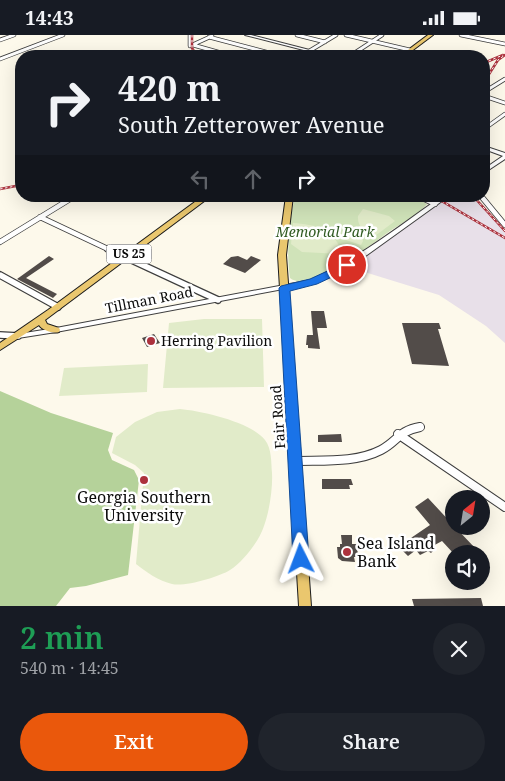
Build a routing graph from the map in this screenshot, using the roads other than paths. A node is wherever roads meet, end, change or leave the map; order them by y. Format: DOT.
graph roads {
  1 [pos="14,35"];
  2 [pos="63,35"];
  3 [pos="190,35"];
  4 [pos="214,35"];
  5 [pos="248,35"];
  6 [pos="297,35"];
  7 [pos="336,35"];
  8 [pos="346,35"];
  9 [pos="382,35"];
  10 [pos="431,35"];
  11 [pos="461,35"];
  12 [pos="209,37"];
  13 [pos="0,40"];
  14 [pos="372,41"];
  15 [pos="325,42"];
  16 [pos="505,44"];
  17 [pos="191,46"];
  18 [pos="23,50"];
  19 [pos="211,50"];
  20 [pos="258,50"];
  21 [pos="306,50"];
  22 [pos="312,50"];
  23 [pos="359,50"];
  24 [pos="410,50"];
  25 [pos="15,53"];
  26 [pos="1,58"];
  27 [pos="505,79"];
  28 [pos="490,88"];
  29 [pos="490,98"];
  30 [pos="505,103"];
  31 [pos="505,114"];
  32 [pos="490,125"];
  33 [pos="490,150"];
  34 [pos="505,156"];
  35 [pos="490,167"];
  36 [pos="65,202"];
  37 [pos="200,202"];
  38 [pos="289,202"];
  39 [pos="431,202"];
  40 [pos="438,202"];
  41 [pos="486,202"];
  42 [pos="435,204"];
  43 [pos="40,217"];
  44 [pos="504,222"];
  45 [pos="0,242"];
  46 [pos="124,257"];
  47 [pos="0,275"];
  48 [pos="284,288"];
  49 [pos="218,300"];
  50 [pos="58,307"];
  51 [pos="40,320"];
  52 [pos="56,330"];
  53 [pos="0,335"];
  54 [pos="18,335"];
  55 [pos="0,341"];
  56 [pos="0,347"];
  57 [pos="420,427"];
  58 [pos="398,434"];
  59 [pos="296,461"];
  60 [pos="505,507"];
  61 [pos="304,606"];
  1 -- 13 [label="street"];
  2 -- 18 [label="street"];
  3 -- 17 [label="street"];
  4 -- 12 [label="street"];
  5 -- 21 [label="street"];
  6 -- 15 [label="street"];
  7 -- 15 [label="street"];
  8 -- 14 [label="street"];
  9 -- 14 [label="street"];
  10 -- 24 [label="main road"];
  11 -- 16 [label="street"];
  12 -- 17 [label="street"];
  12 -- 20 [label="street"];
  14 -- 23 [label="street"];
  14 -- 24 [label="street"];
  15 -- 22 [label="street"];
  17 -- 19 [label="street"];
  25 -- 26 [label="street"];
  27 -- 28 [label="street"];
  29 -- 30 [label="street"];
  31 -- 32 [label="street"];
  33 -- 34 [label="street"];
  34 -- 35 [label="street"];
  36 -- 43 [label="street"];
  37 -- 46 [label="main road, US 25"];
  38 -- 48 [label="main road, Fair Road"];
  39 -- 42 [label="street"];
  40 -- 42 [label="street, Tillman Road"];
  41 -- 44 [label="street"];
  42 -- 48 [label="street, Tillman Road"];
  43 -- 45 [label="street"];
  43 -- 46 [label="street"];
  46 -- 49 [label="street"];
  46 -- 50 [label="main road, US 25"];
  47 -- 50 [label="street"];
  48 -- 49 [label="street, Tillman Road"];
  48 -- 59 [label="main road, Fair Road"];
  49 -- 52 [label="street, Tillman Road"];
  50 -- 51 [label="main road, US 25"];
  51 -- 52 [label="main road"];
  51 -- 54 [label="main road, US 25"];
  52 -- 54 [label="street, Tillman Road"];
  53 -- 54 [label="street, Tillman Road"];
  54 -- 55 [label="street, Tillman Road"];
  54 -- 56 [label="main road, US 25"];
  57 -- 58 [label="street"];
  58 -- 59 [label="street"];
  58 -- 60 [label="street"];
  59 -- 61 [label="main road, Fair Road"];
}
